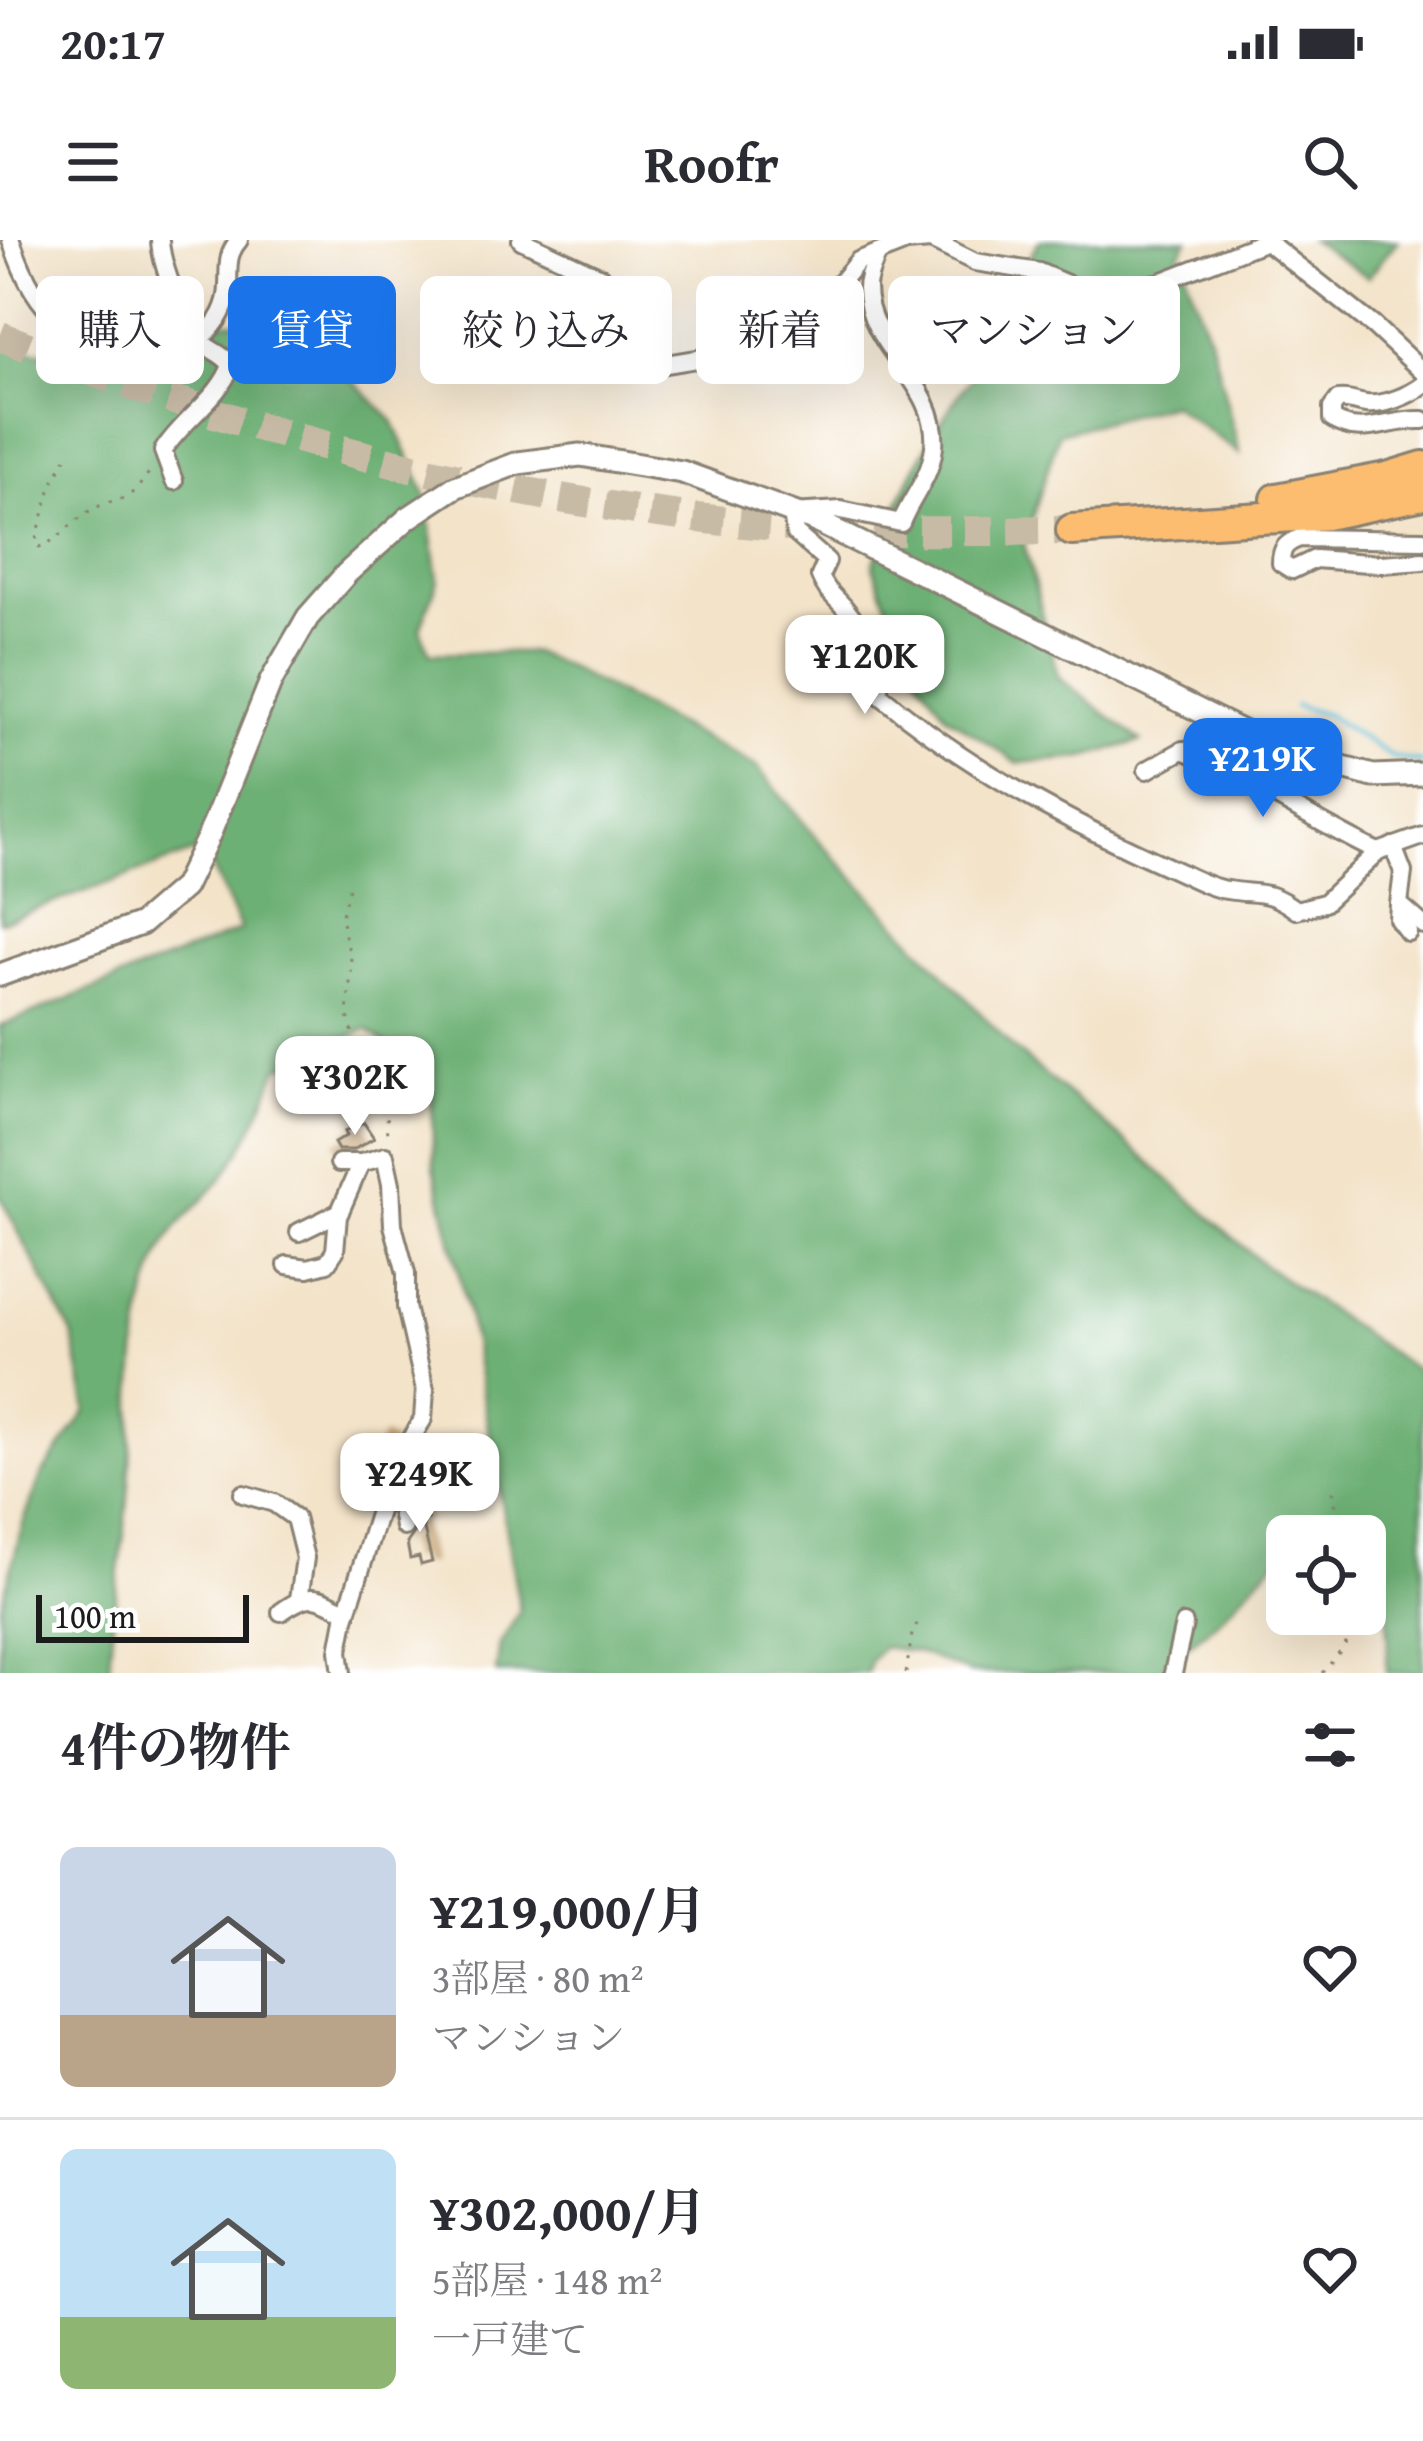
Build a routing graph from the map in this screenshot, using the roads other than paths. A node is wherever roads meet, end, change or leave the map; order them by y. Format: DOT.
graph roads {
  1 [pos="11,240"];
  2 [pos="160,240"];
  3 [pos="239,240"];
  4 [pos="521,240"];
  5 [pos="931,240"];
  6 [pos="1265,240"];
  7 [pos="878,253"];
  8 [pos="166,276"];
  9 [pos="36,299"];
  10 [pos="204,336"];
  11 [pos="204,343"];
  12 [pos="1423,372"];
  13 [pos="1423,385"];
  14 [pos="1423,420"];
  15 [pos="1423,467"];
  16 [pos="174,481"];
  17 [pos="1423,494"];
  18 [pos="792,513"];
  19 [pos="1178,521"];
  20 [pos="1072,530"];
  21 [pos="1423,540"];
  22 [pos="1420,566"];
  23 [pos="1147,770"];
  24 [pos="1423,774"];
  25 [pos="1423,836"];
  26 [pos="1386,849"];
  27 [pos="1416,928"];
  28 [pos="0,975"];
  29 [pos="339,1163"];
  30 [pos="361,1163"];
  31 [pos="340,1211"];
  32 [pos="299,1232"];
  33 [pos="287,1264"];
  34 [pos="388,1482"];
  35 [pos="243,1494"];
  36 [pos="404,1527"];
  37 [pos="299,1599"];
  38 [pos="281,1612"];
  39 [pos="347,1612"];
  40 [pos="1184,1624"];
  41 [pos="323,1666"];
  42 [pos="342,1673"];
  43 [pos="1173,1673"];
  1 -- 9 [label="street"];
  2 -- 8 [label="street"];
  3 -- 10 [label="street"];
  4 -- 7 [label="street"];
  5 -- 6 [label="street"];
  5 -- 7 [label="street"];
  6 -- 12 [label="street"];
  7 -- 18 [label="street"];
  11 -- 16 [label="street"];
  13 -- 14 [label="street"];
  15 -- 19 [label="highway"];
  17 -- 19 [label="highway"];
  18 -- 24 [label="street"];
  18 -- 26 [label="street"];
  18 -- 28 [label="street"];
  19 -- 20 [label="highway"];
  21 -- 22 [label="street"];
  23 -- 26 [label="street"];
  25 -- 26 [label="street"];
  26 -- 27 [label="street"];
  29 -- 30 [label="street"];
  30 -- 31 [label="street"];
  30 -- 34 [label="street"];
  31 -- 32 [label="street"];
  31 -- 33 [label="street"];
  34 -- 36 [label="street"];
  34 -- 39 [label="street"];
  35 -- 37 [label="street"];
  37 -- 38 [label="street"];
  37 -- 39 [label="street"];
  39 -- 42 [label="street"];
  40 -- 43 [label="street"];
  41 -- 42 [label="street"];
}
